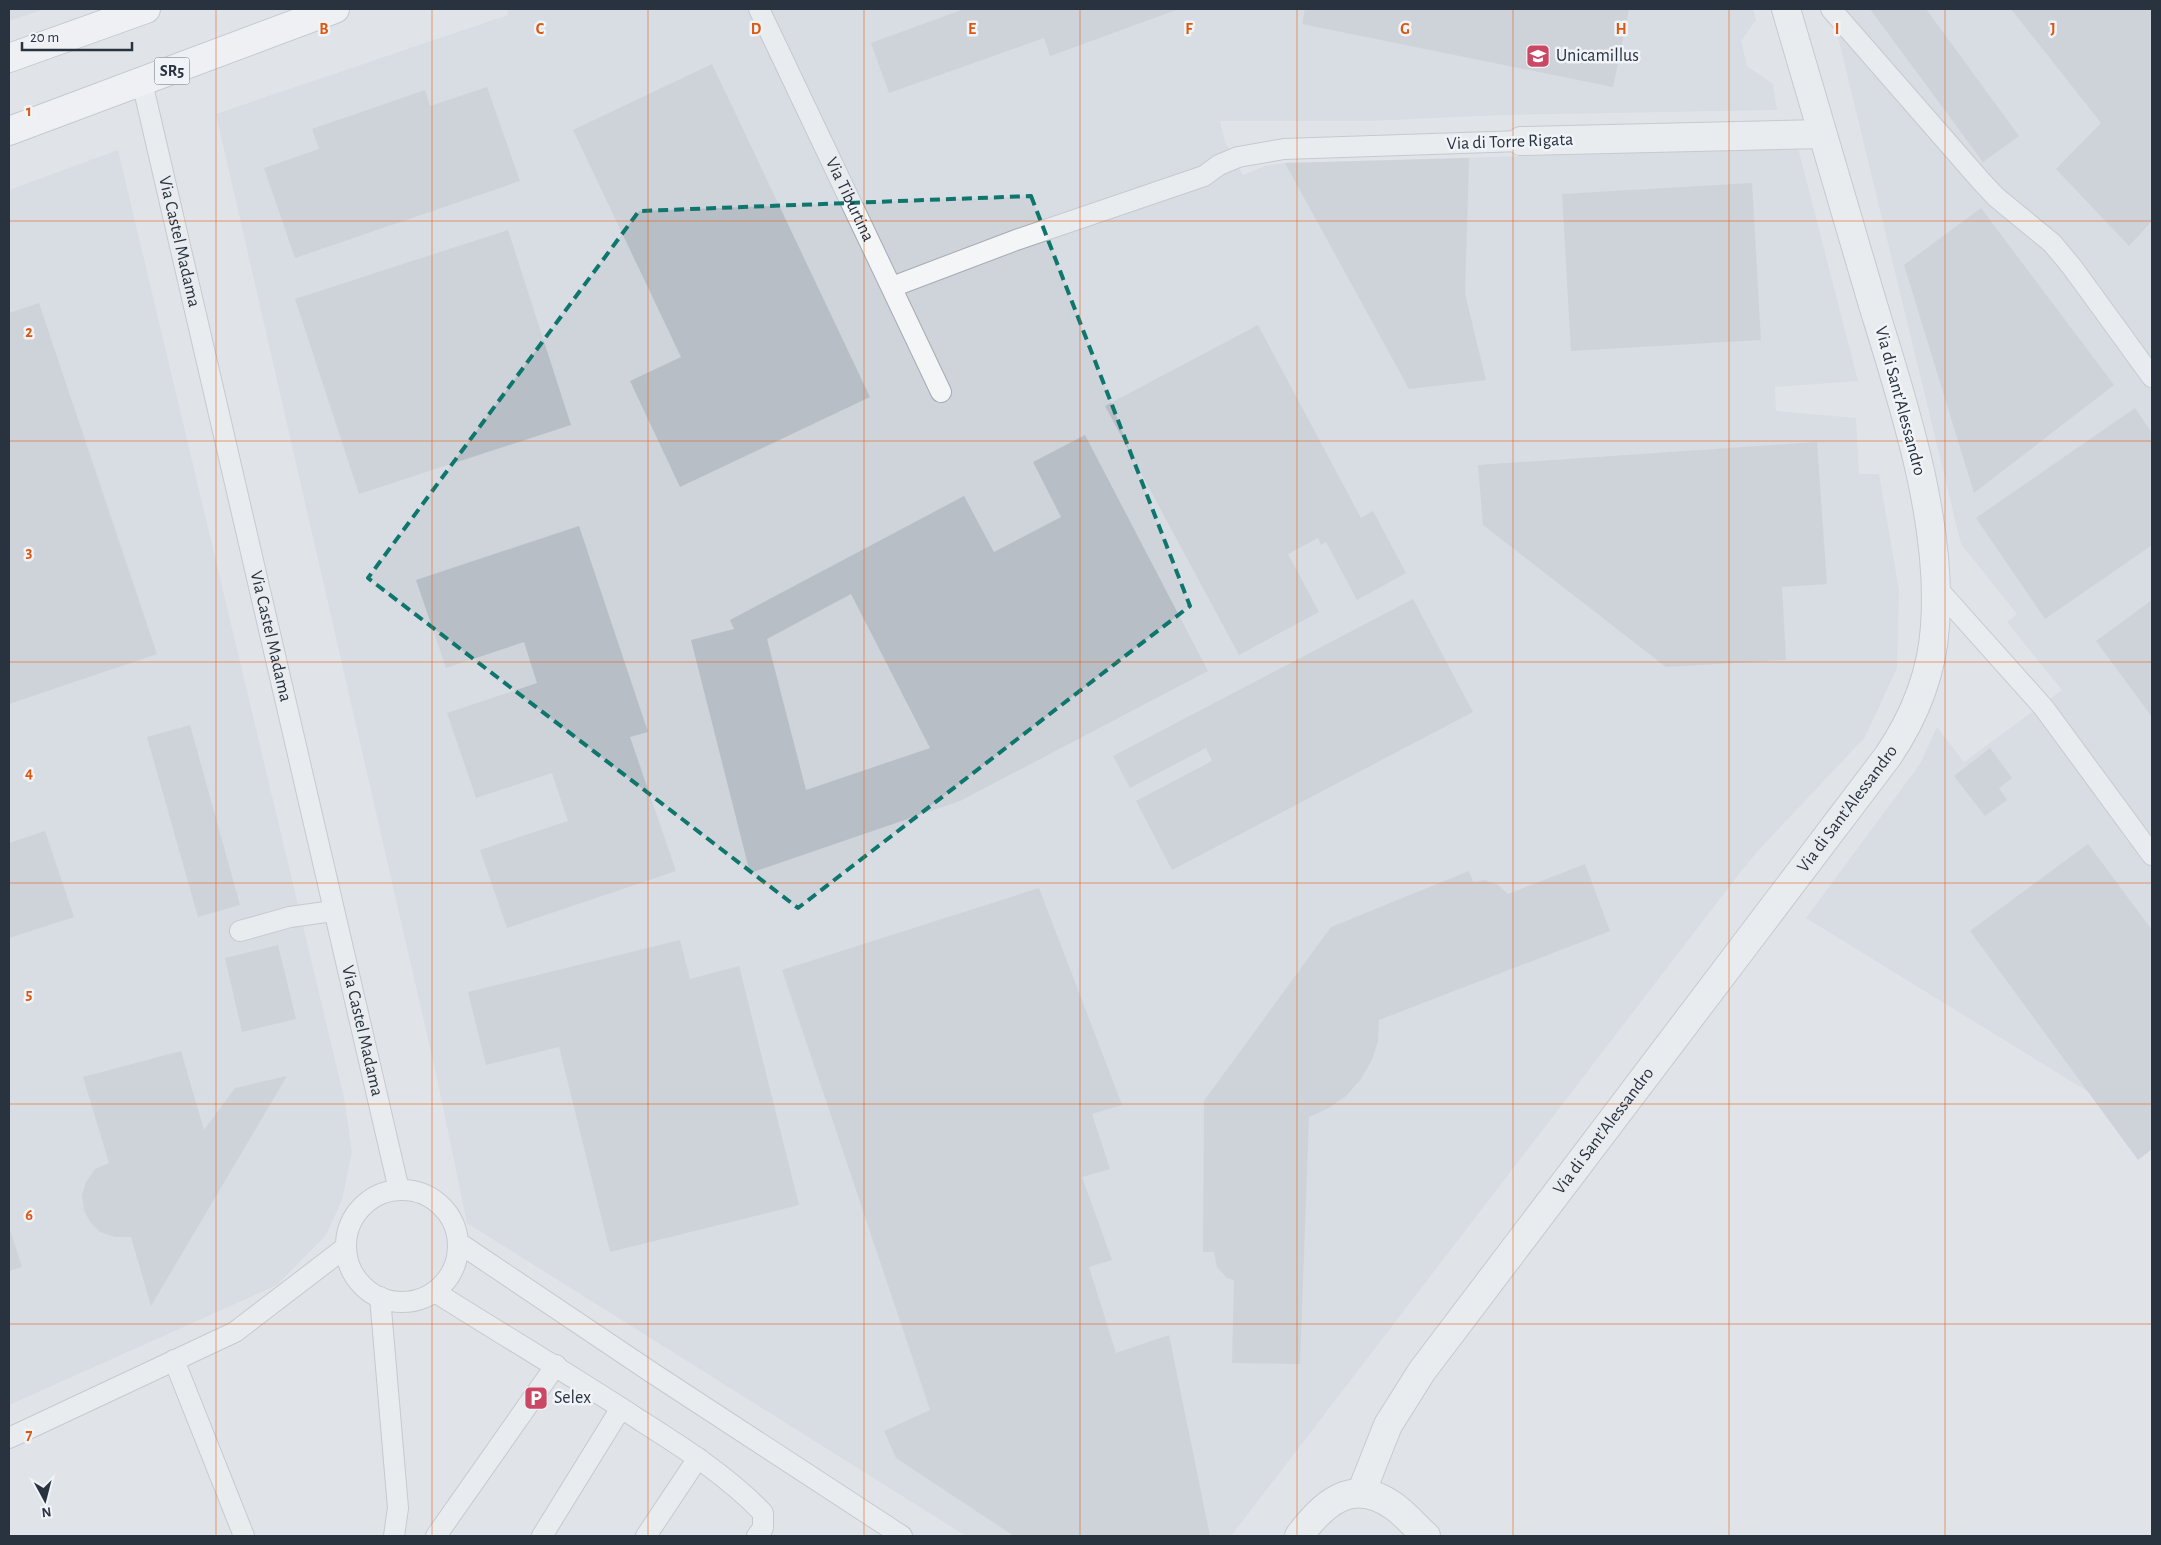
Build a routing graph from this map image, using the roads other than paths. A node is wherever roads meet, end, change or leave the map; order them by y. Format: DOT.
graph roads {
  1 [pos="146,9"];
  2 [pos="335,9"];
  3 [pos="759,9"];
  4 [pos="1786,9"];
  5 [pos="1831,9"];
  6 [pos="9,58"];
  7 [pos="142,82"];
  8 [pos="9,131"];
  9 [pos="1822,134"];
  10 [pos="1521,141"];
  11 [pos="892,288"];
  12 [pos="2152,378"];
  13 [pos="941,392"];
  14 [pos="1935,586"];
  15 [pos="2152,855"];
  16 [pos="333,911"];
  17 [pos="240,931"];
  18 [pos="399,1190"];
  19 [pos="459,1243"];
  20 [pos="346,1247"];
  21 [pos="435,1292"];
  22 [pos="380,1298"];
  23 [pos="174,1360"];
  24 [pos="556,1366"];
  25 [pos="621,1408"];
  26 [pos="9,1438"];
  27 [pos="698,1458"];
  28 [pos="1361,1493"];
  29 [pos="244,1536"];
  30 [pos="394,1536"];
  31 [pos="436,1536"];
  32 [pos="542,1536"];
  33 [pos="646,1536"];
  34 [pos="757,1536"];
  35 [pos="902,1536"];
  36 [pos="1299,1536"];
  37 [pos="1426,1536"];
  1 -- 6 [label="main road"];
  2 -- 7 [label="main road, SR5"];
  3 -- 11 [label="lane, Via Tiburtina"];
  4 -- 9 [label="street, Via di Sant'Alessandro"];
  5 -- 12 [label="lane"];
  7 -- 8 [label="main road, SR5"];
  7 -- 16 [label="lane, Via Castel Madama"];
  9 -- 10 [label="street, Via di Torre Rigata"];
  9 -- 14 [label="street, Via di Sant'Alessandro"];
  10 -- 11 [label="lane, Via di Torre Rigata"];
  11 -- 13 [label="lane, Via Tiburtina"];
  14 -- 15 [label="lane"];
  14 -- 28 [label="street, Via di Sant'Alessandro"];
  16 -- 17 [label="lane"];
  16 -- 18 [label="lane, Via Castel Madama"];
  18 -- 19 [label="lane"];
  18 -- 20 [label="lane"];
  19 -- 21 [label="lane"];
  19 -- 35 [label="lane"];
  20 -- 22 [label="lane"];
  20 -- 23 [label="lane"];
  21 -- 22 [label="lane"];
  21 -- 24 [label="lane"];
  22 -- 30 [label="lane"];
  23 -- 26 [label="lane"];
  23 -- 29 [label="lane"];
  24 -- 25 [label="lane"];
  24 -- 31 [label="lane"];
  25 -- 27 [label="lane"];
  25 -- 32 [label="lane"];
  27 -- 33 [label="lane"];
  27 -- 34 [label="lane"];
  28 -- 36 [label="street"];
  28 -- 37 [label="street"];
}
